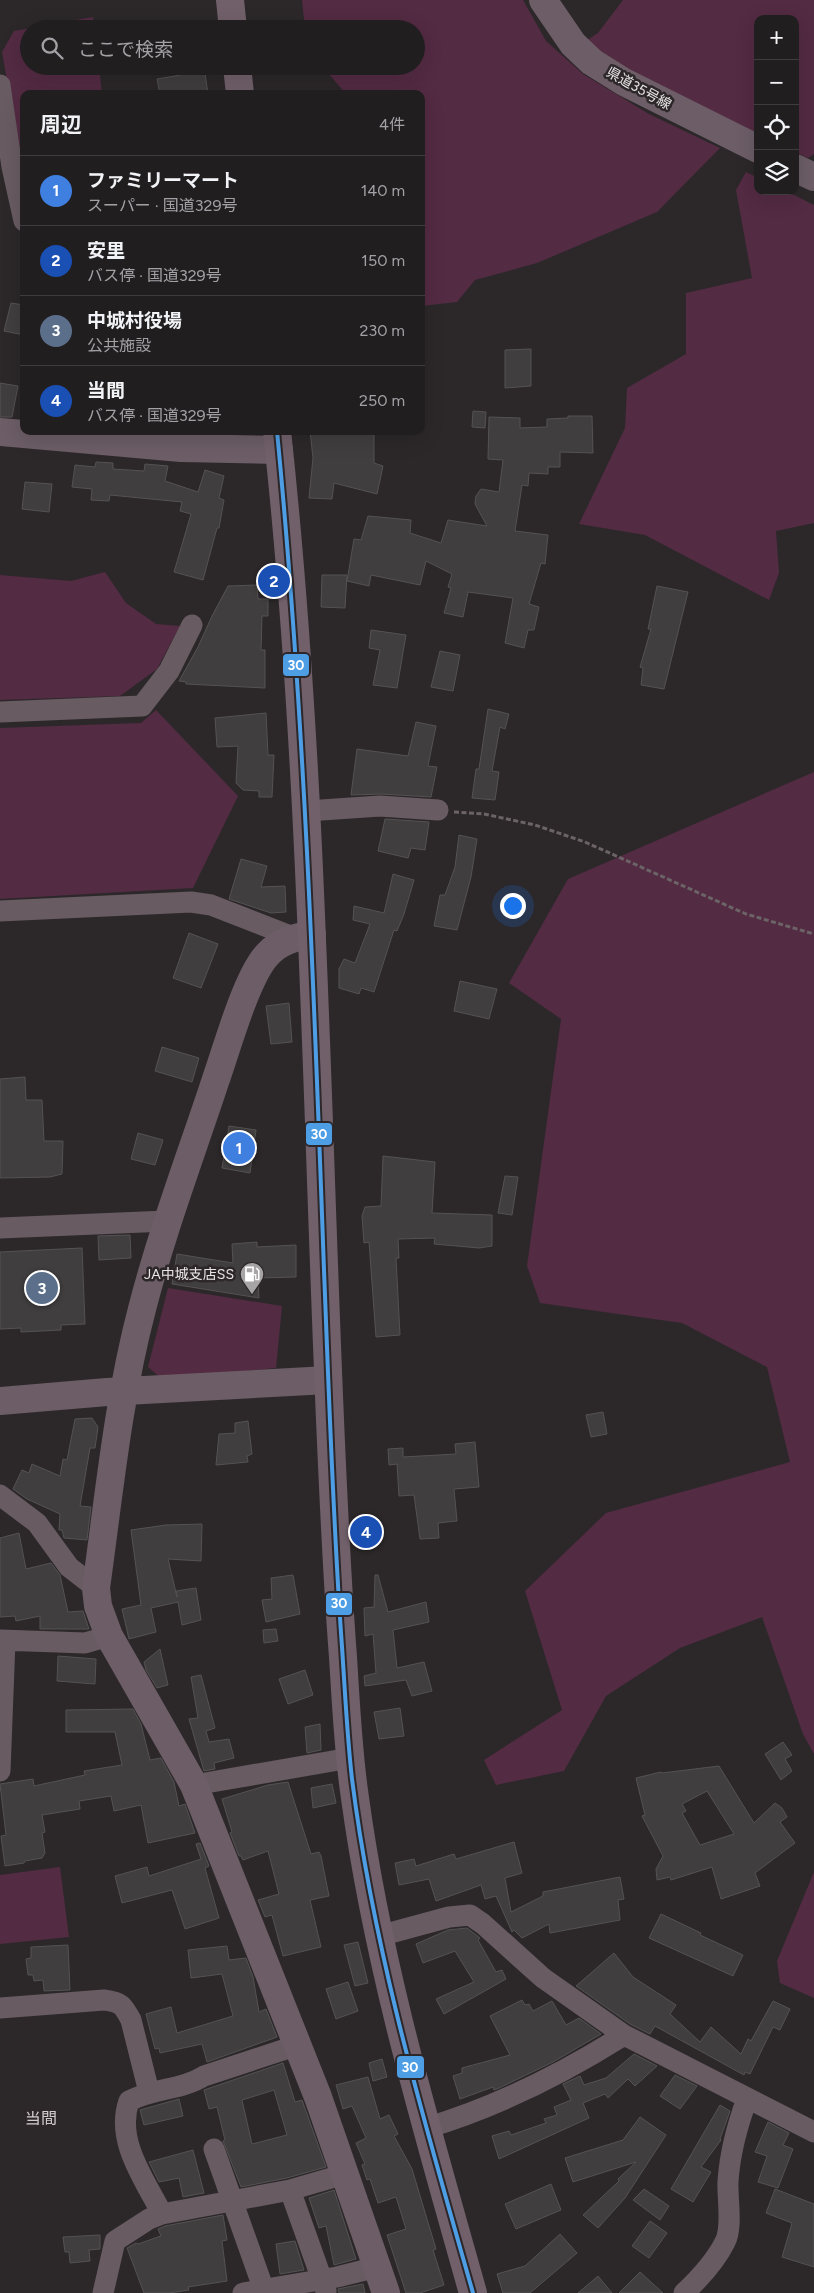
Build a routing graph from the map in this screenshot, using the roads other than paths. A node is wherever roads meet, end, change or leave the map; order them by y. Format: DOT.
graph roads {
  1 [pos="230,0"];
  2 [pos="544,0"];
  3 [pos="232,20"];
  4 [pos="238,75"];
  5 [pos="0,85"];
  6 [pos="240,90"];
  7 [pos="754,147"];
  8 [pos="12,167"];
  9 [pos="799,170"];
  10 [pos="814,177"];
  11 [pos="20,203"];
  12 [pos="0,432"];
  13 [pos="20,434"];
  14 [pos="34,435"];
  15 [pos="278,440"];
  16 [pos="192,625"];
  17 [pos="0,712"];
  18 [pos="438,810"];
  19 [pos="306,811"];
  20 [pos="0,911"];
  21 [pos="302,936"];
  22 [pos="167,1221"];
  23 [pos="0,1228"];
  24 [pos="328,1380"];
  25 [pos="125,1392"];
  26 [pos="0,1401"];
  27 [pos="0,1495"];
  28 [pos="96,1588"];
  29 [pos="109,1636"];
  30 [pos="2,1640"];
  31 [pos="350,1758"];
  32 [pos="0,1771"];
  33 [pos="194,1785"];
  34 [pos="378,1936"];
  35 [pos="0,2008"];
  36 [pos="624,2035"];
  37 [pos="298,2045"];
  38 [pos="149,2092"];
  39 [pos="747,2099"];
  40 [pos="426,2128"];
  41 [pos="814,2132"];
  42 [pos="214,2149"];
  43 [pos="345,2174"];
  44 [pos="290,2190"];
  45 [pos="233,2201"];
  46 [pos="162,2214"];
  47 [pos="377,2267"];
  48 [pos="325,2286"];
  49 [pos="257,2292"];
  50 [pos="103,2293"];
  51 [pos="386,2293"];
  52 [pos="473,2293"];
  53 [pos="684,2293"];
  1 -- 3 [label="highway"];
  2 -- 7 [label="street, 県道35号線"];
  4 -- 6 [label="highway"];
  5 -- 8 [label="street"];
  8 -- 11 [label="street"];
  9 -- 10 [label="street"];
  12 -- 13 [label="street"];
  14 -- 15 [label="street"];
  15 -- 19 [label="highway"];
  16 -- 17 [label="street"];
  18 -- 19 [label="street"];
  19 -- 21 [label="highway"];
  20 -- 21 [label="street"];
  21 -- 22 [label="street"];
  21 -- 24 [label="highway"];
  22 -- 23 [label="street"];
  22 -- 25 [label="street"];
  24 -- 25 [label="street"];
  24 -- 31 [label="highway"];
  25 -- 26 [label="street"];
  25 -- 28 [label="street"];
  27 -- 28 [label="street"];
  28 -- 29 [label="street"];
  29 -- 30 [label="street"];
  29 -- 33 [label="street"];
  30 -- 32 [label="street"];
  31 -- 33 [label="street"];
  31 -- 34 [label="highway"];
  33 -- 37 [label="street"];
  34 -- 36 [label="street"];
  34 -- 40 [label="highway"];
  35 -- 38 [label="street"];
  36 -- 39 [label="street"];
  36 -- 40 [label="street"];
  37 -- 38 [label="street"];
  37 -- 43 [label="street"];
  38 -- 46 [label="street"];
  39 -- 41 [label="street"];
  39 -- 53 [label="street"];
  40 -- 52 [label="highway"];
  42 -- 45 [label="street"];
  43 -- 44 [label="street"];
  43 -- 47 [label="street"];
  44 -- 45 [label="street"];
  44 -- 48 [label="street"];
  45 -- 46 [label="street"];
  45 -- 49 [label="street"];
  46 -- 50 [label="street"];
  47 -- 48 [label="street"];
  47 -- 51 [label="street"];
  48 -- 49 [label="street"];
}
